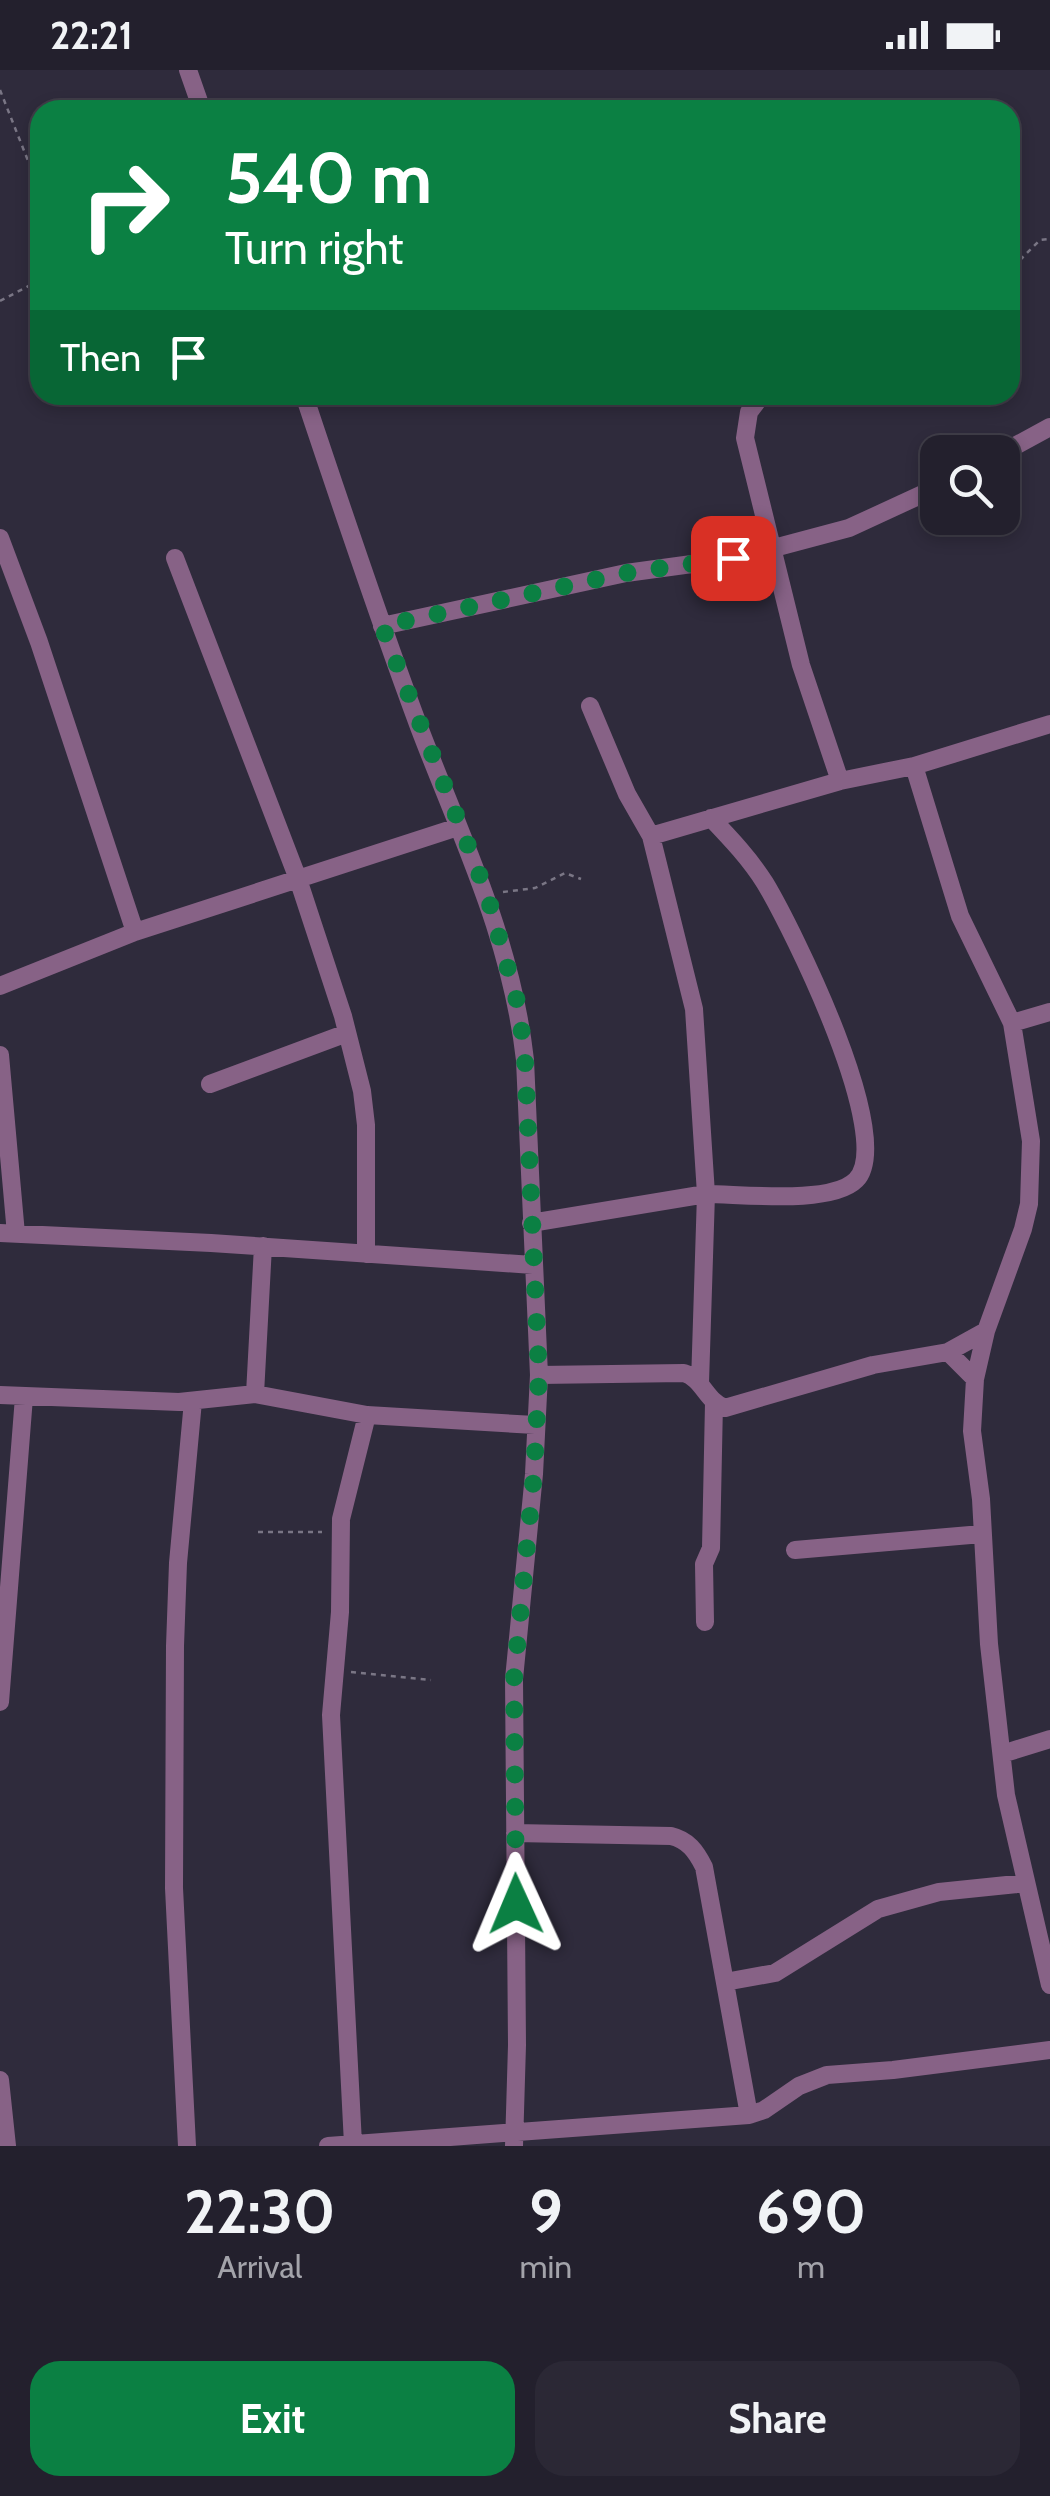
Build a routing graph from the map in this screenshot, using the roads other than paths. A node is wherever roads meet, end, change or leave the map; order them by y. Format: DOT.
graph roads {
  1 [pos="188,70"];
  2 [pos="198,100"];
  3 [pos="307,405"];
  4 [pos="754,405"];
  5 [pos="1049,429"];
  6 [pos="1020,443"];
  7 [pos="920,495"];
  8 [pos="0,538"];
  9 [pos="774,548"];
  10 [pos="175,558"];
  11 [pos="382,626"];
  12 [pos="590,706"];
  13 [pos="1050,724"];
  14 [pos="914,766"];
  15 [pos="840,781"];
  16 [pos="711,818"];
  17 [pos="458,827"];
  18 [pos="652,836"];
  19 [pos="298,879"];
  20 [pos="135,932"];
  21 [pos="0,986"];
  22 [pos="1050,1012"];
  23 [pos="1012,1023"];
  24 [pos="348,1033"];
  25 [pos="0,1055"];
  26 [pos="210,1084"];
  27 [pos="706,1194"];
  28 [pos="532,1223"];
  29 [pos="8,1233"];
  30 [pos="263,1246"];
  31 [pos="366,1254"];
  32 [pos="533,1266"];
  33 [pos="986,1331"];
  34 [pos="948,1352"];
  35 [pos="539,1375"];
  36 [pos="975,1380"];
  37 [pos="700,1384"];
  38 [pos="255,1394"];
  39 [pos="0,1395"];
  40 [pos="24,1396"];
  41 [pos="193,1401"];
  42 [pos="714,1403"];
  43 [pos="367,1416"];
  44 [pos="536,1425"];
  45 [pos="982,1534"];
  46 [pos="795,1550"];
  47 [pos="4,1570"];
  48 [pos="704,1622"];
  49 [pos="0,1702"];
  50 [pos="1050,1739"];
  51 [pos="1002,1754"];
  52 [pos="515,1833"];
  53 [pos="1026,1883"];
  54 [pos="725,1982"];
  55 [pos="1050,1984"];
  56 [pos="1050,2050"];
  57 [pos="0,2080"];
  58 [pos="749,2114"];
  59 [pos="514,2139"];
  60 [pos="352,2144"];
  61 [pos="7,2146"];
  62 [pos="187,2146"];
  63 [pos="328,2146"];
  1 -- 2 [label="street"];
  3 -- 11 [label="street"];
  4 -- 9 [label="street"];
  5 -- 6 [label="street"];
  7 -- 9 [label="street"];
  8 -- 20 [label="street"];
  9 -- 11 [label="street"];
  9 -- 15 [label="street"];
  10 -- 19 [label="street"];
  11 -- 17 [label="street"];
  12 -- 18 [label="street"];
  13 -- 14 [label="street"];
  14 -- 15 [label="street"];
  14 -- 23 [label="street"];
  15 -- 16 [label="street"];
  16 -- 18 [label="street"];
  16 -- 27 [label="street"];
  17 -- 19 [label="street"];
  17 -- 28 [label="street"];
  18 -- 27 [label="street"];
  19 -- 20 [label="street"];
  19 -- 24 [label="street"];
  20 -- 21 [label="street"];
  22 -- 23 [label="street"];
  23 -- 33 [label="street"];
  24 -- 26 [label="street"];
  24 -- 31 [label="street"];
  25 -- 29 [label="street"];
  27 -- 28 [label="street"];
  27 -- 37 [label="street"];
  28 -- 32 [label="street"];
  29 -- 30 [label="street"];
  30 -- 31 [label="street"];
  30 -- 38 [label="street"];
  31 -- 32 [label="street"];
  32 -- 35 [label="street"];
  33 -- 34 [label="street"];
  33 -- 36 [label="street"];
  34 -- 36 [label="street"];
  34 -- 42 [label="street"];
  35 -- 37 [label="street"];
  35 -- 44 [label="street"];
  36 -- 45 [label="street"];
  37 -- 42 [label="street"];
  38 -- 41 [label="street"];
  38 -- 43 [label="street"];
  39 -- 40 [label="street"];
  40 -- 41 [label="street"];
  40 -- 47 [label="street"];
  41 -- 62 [label="street"];
  42 -- 48 [label="street"];
  43 -- 44 [label="street"];
  43 -- 60 [label="street"];
  44 -- 52 [label="street"];
  45 -- 46 [label="street"];
  45 -- 51 [label="street"];
  47 -- 49 [label="street"];
  50 -- 51 [label="street"];
  51 -- 53 [label="street"];
  52 -- 54 [label="street"];
  52 -- 59 [label="street"];
  53 -- 54 [label="street"];
  53 -- 55 [label="street"];
  54 -- 58 [label="street"];
  56 -- 58 [label="street"];
  57 -- 61 [label="street"];
  58 -- 59 [label="street"];
  59 -- 60 [label="street"];
  60 -- 63 [label="street"];
}
